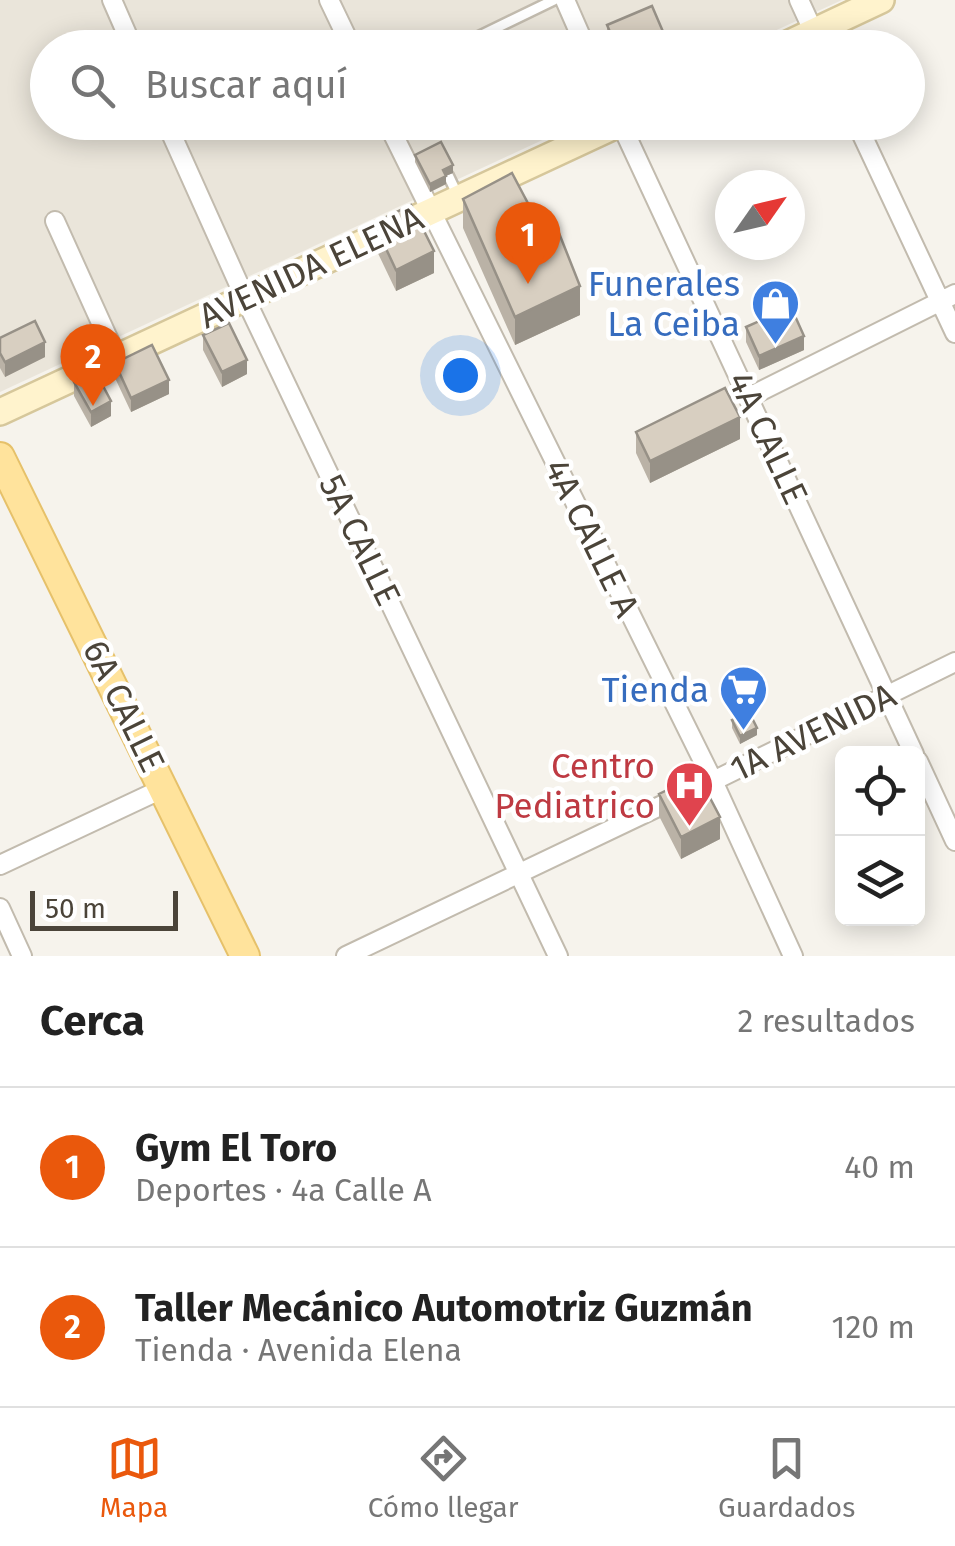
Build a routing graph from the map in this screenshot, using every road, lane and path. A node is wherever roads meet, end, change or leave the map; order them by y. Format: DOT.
graph roads {
  1 [pos="112,0"];
  2 [pos="329,0"];
  3 [pos="554,0"];
  4 [pos="565,0"];
  5 [pos="799,0"];
  6 [pos="881,0"];
  7 [pos="125,30"];
  8 [pos="343,30"];
  9 [pos="492,30"];
  10 [pos="578,30"];
  11 [pos="813,30"];
  12 [pos="832,30"];
  13 [pos="174,140"];
  14 [pos="397,140"];
  15 [pos="576,140"];
  16 [pos="629,140"];
  17 [pos="865,140"];
  18 [pos="430,212"];
  19 [pos="55,221"];
  20 [pos="244,298"];
  21 [pos="948,298"];
  22 [pos="955,333"];
  23 [pos="117,358"];
  24 [pos="749,397"];
  25 [pos="0,412"];
  26 [pos="0,457"];
  27 [pos="955,662"];
  28 [pos="887,696"];
  29 [pos="910,746"];
  30 [pos="925,776"];
  31 [pos="712,781"];
  32 [pos="164,788"];
  33 [pos="955,841"];
  34 [pos="0,865"];
  35 [pos="520,874"];
  36 [pos="0,908"];
  37 [pos="22,956"];
  38 [pos="245,956"];
  39 [pos="346,956"];
  40 [pos="558,956"];
  41 [pos="794,956"];
  1 -- 7 [label="street"];
  2 -- 8 [label="street"];
  3 -- 9 [label="lane"];
  4 -- 10 [label="street"];
  5 -- 11 [label="street"];
  6 -- 12 [label="main road"];
  13 -- 20 [label="street, 5A CALLE"];
  14 -- 18 [label="street, 4A CALLE A"];
  15 -- 18 [label="main road, AVENIDA ELENA"];
  16 -- 24 [label="street, 4A CALLE"];
  17 -- 21 [label="street"];
  18 -- 20 [label="main road, AVENIDA ELENA"];
  18 -- 31 [label="street, 4A CALLE A"];
  19 -- 23 [label="street"];
  20 -- 23 [label="main road, AVENIDA ELENA"];
  20 -- 35 [label="street, 5A CALLE"];
  21 -- 22 [label="street"];
  21 -- 24 [label="street"];
  23 -- 25 [label="main road, AVENIDA ELENA"];
  24 -- 28 [label="street, 4A CALLE"];
  26 -- 32 [label="main road, 6A CALLE"];
  27 -- 28 [label="street, 1A AVENIDA"];
  28 -- 29 [label="street, 4A CALLE"];
  28 -- 31 [label="street, 1A AVENIDA"];
  30 -- 33 [label="street"];
  31 -- 35 [label="street, 1A AVENIDA"];
  31 -- 41 [label="street, 4A CALLE A"];
  32 -- 34 [label="street"];
  32 -- 38 [label="main road, 6A CALLE"];
  35 -- 39 [label="street, 1A AVENIDA"];
  35 -- 40 [label="street, 5A CALLE"];
  36 -- 37 [label="street"];
}
